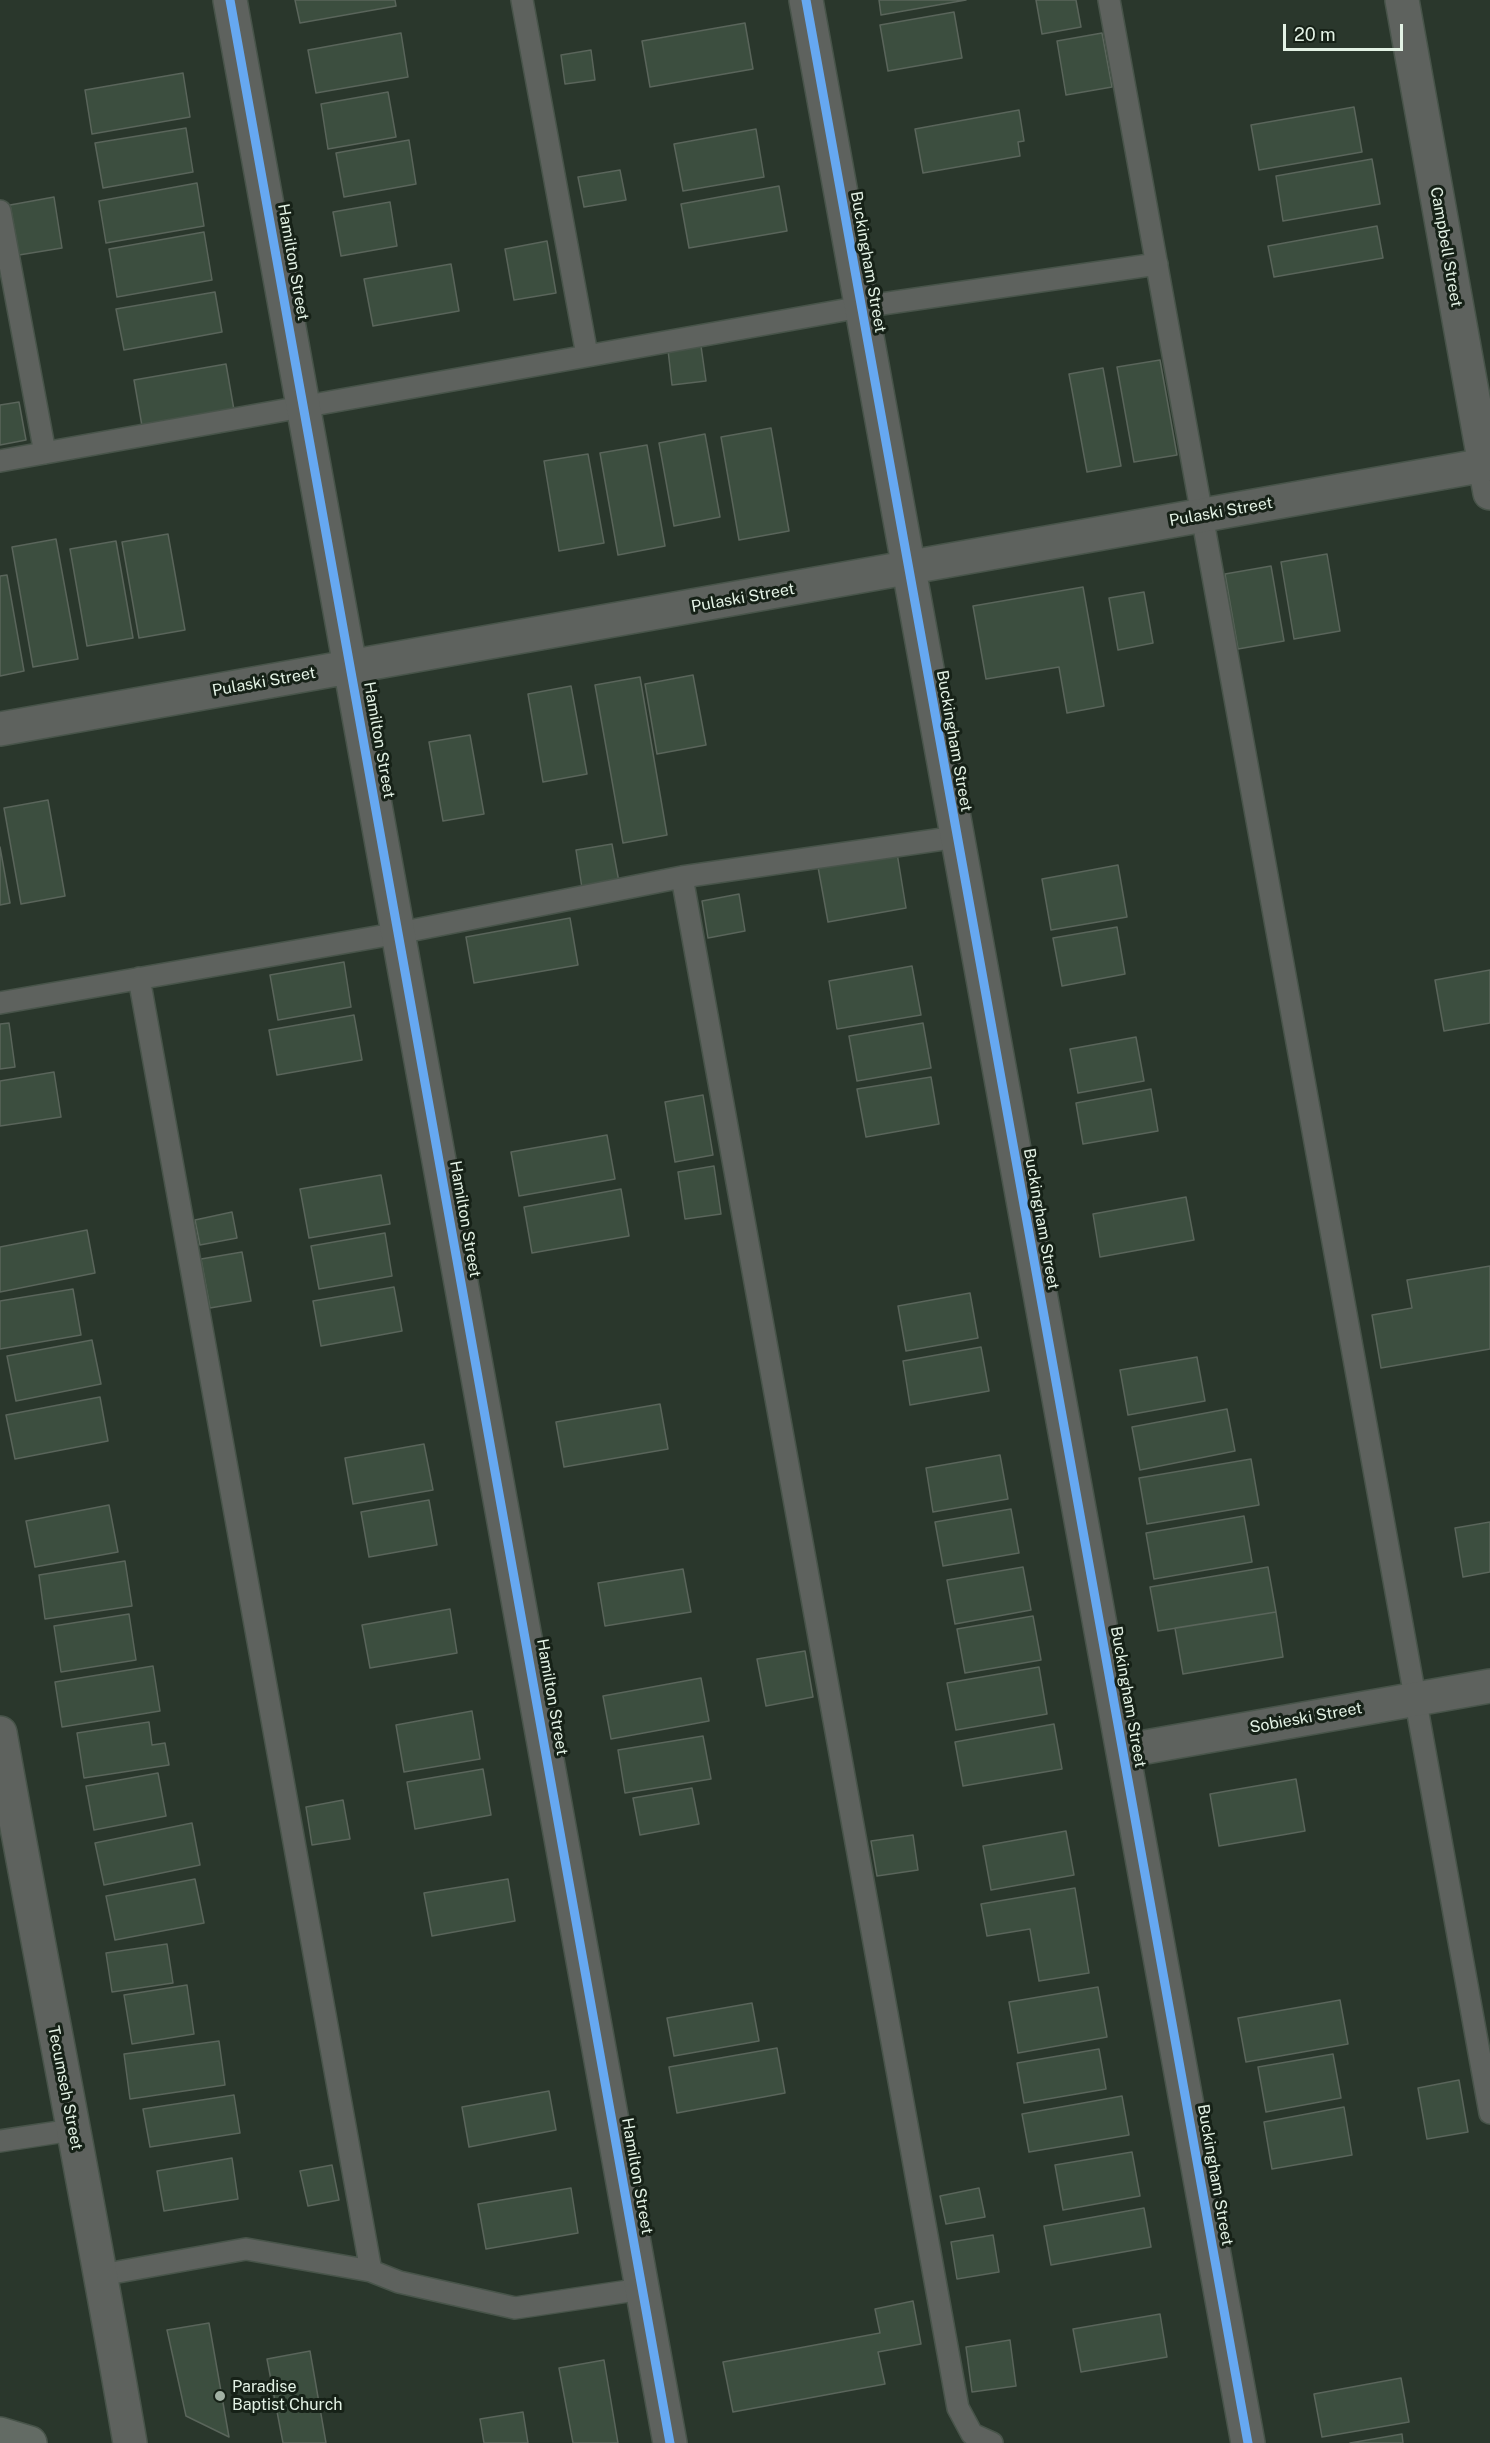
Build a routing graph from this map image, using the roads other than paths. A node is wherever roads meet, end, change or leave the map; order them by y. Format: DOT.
graph roads {
  1 [pos="230,0"];
  2 [pos="522,0"];
  3 [pos="806,0"];
  4 [pos="1109,0"];
  5 [pos="1402,0"];
  6 [pos="0,211"];
  7 [pos="1157,264"];
  8 [pos="861,307"];
  9 [pos="587,355"];
  10 [pos="304,406"];
  11 [pos="45,453"];
  12 [pos="0,461"];
  13 [pos="1488,474"];
  14 [pos="1204,516"];
  15 [pos="908,569"];
  16 [pos="350,667"];
  17 [pos="0,729"];
  18 [pos="957,837"];
  19 [pos="682,878"];
  20 [pos="399,933"];
  21 [pos="139,978"];
  22 [pos="0,1003"];
  23 [pos="1490,1686"];
  24 [pos="1414,1698"];
  25 [pos="0,1733"];
  26 [pos="1123,1751"];
  27 [pos="1490,2113"];
  28 [pos="72,2130"];
  29 [pos="0,2141"];
  30 [pos="371,2271"];
  31 [pos="101,2275"];
  32 [pos="642,2289"];
  33 [pos="0,2434"];
  34 [pos="30,2443"];
  35 [pos="130,2443"];
  36 [pos="670,2443"];
  37 [pos="993,2443"];
  38 [pos="1248,2443"];
  1 -- 10 [label="street, Hamilton Street"];
  2 -- 9 [label="lane"];
  3 -- 8 [label="street, Buckingham Street"];
  4 -- 7 [label="lane"];
  5 -- 13 [label="street, Campbell Street"];
  6 -- 11 [label="lane"];
  7 -- 8 [label="lane"];
  7 -- 14 [label="lane"];
  8 -- 9 [label="lane"];
  8 -- 15 [label="street, Buckingham Street"];
  9 -- 10 [label="lane"];
  10 -- 11 [label="lane"];
  10 -- 16 [label="street, Hamilton Street"];
  11 -- 12 [label="lane"];
  13 -- 14 [label="street, Pulaski Street"];
  14 -- 15 [label="street, Pulaski Street"];
  14 -- 24 [label="lane"];
  15 -- 16 [label="street, Pulaski Street"];
  15 -- 18 [label="street, Buckingham Street"];
  16 -- 17 [label="street, Pulaski Street"];
  16 -- 20 [label="street, Hamilton Street"];
  18 -- 19 [label="lane"];
  18 -- 26 [label="street, Buckingham Street"];
  19 -- 20 [label="lane"];
  19 -- 37 [label="lane"];
  20 -- 21 [label="lane"];
  20 -- 32 [label="street, Hamilton Street"];
  21 -- 22 [label="lane"];
  21 -- 30 [label="lane"];
  23 -- 24 [label="street, Sobieski Street"];
  24 -- 26 [label="street, Sobieski Street"];
  24 -- 27 [label="lane"];
  25 -- 28 [label="street, Tecumseh Street"];
  26 -- 38 [label="street, Buckingham Street"];
  28 -- 29 [label="lane"];
  28 -- 31 [label="street, Tecumseh Street"];
  30 -- 31 [label="lane"];
  30 -- 32 [label="lane"];
  31 -- 35 [label="street, Tecumseh Street"];
  32 -- 36 [label="street, Hamilton Street"];
  33 -- 34 [label="main road"];
}
